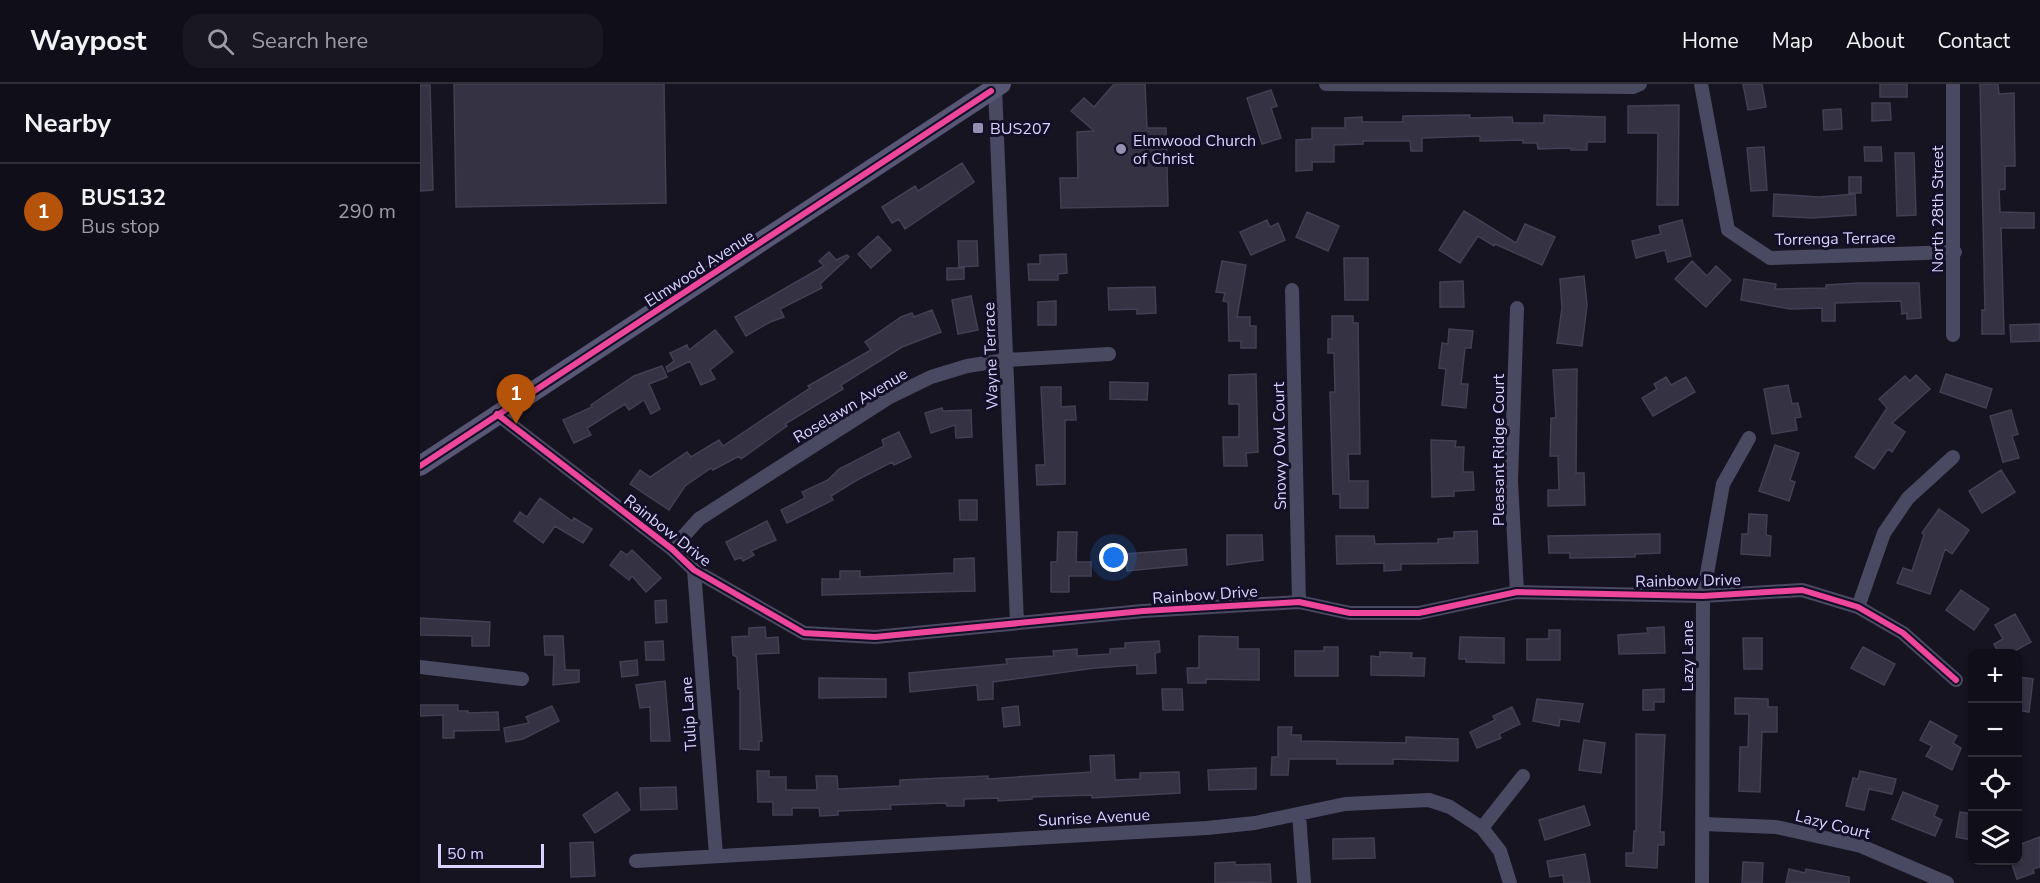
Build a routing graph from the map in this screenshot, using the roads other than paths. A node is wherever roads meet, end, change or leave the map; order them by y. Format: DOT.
graph roads {
  1 [pos="1326,84"];
  2 [pos="1640,84"];
  3 [pos="1701,84"];
  4 [pos="1953,84"];
  5 [pos="998,86"];
  6 [pos="1522,86"];
  7 [pos="1955,252"];
  8 [pos="1292,290"];
  9 [pos="1517,308"];
  10 [pos="1953,335"];
  11 [pos="1109,354"];
  12 [pos="1006,360"];
  13 [pos="497,414"];
  14 [pos="1749,438"];
  15 [pos="1953,457"];
  16 [pos="420,466"];
  17 [pos="672,549"];
  18 [pos="694,570"];
  19 [pos="1517,592"];
  20 [pos="1703,596"];
  21 [pos="1299,602"];
  22 [pos="1858,607"];
  23 [pos="1017,623"];
  24 [pos="420,667"];
  25 [pos="522,679"];
  26 [pos="1956,680"];
  27 [pos="1523,777"];
  28 [pos="1299,814"];
  29 [pos="1704,824"];
  30 [pos="1482,828"];
  31 [pos="716,855"];
  32 [pos="636,861"];
  33 [pos="1304,883"];
  34 [pos="1510,883"];
  35 [pos="1702,883"];
  36 [pos="1947,883"];
  1 -- 6 [label="street"];
  2 -- 6 [label="street"];
  3 -- 7 [label="street, Torrenga Terrace"];
  4 -- 7 [label="street, North 28th Street"];
  5 -- 12 [label="street, Wayne Terrace"];
  5 -- 13 [label="main road, Elmwood Avenue"];
  7 -- 10 [label="street, North 28th Street"];
  8 -- 21 [label="street, Snowy Owl Court"];
  9 -- 19 [label="street, Pleasant Ridge Court"];
  11 -- 12 [label="street, Roselawn Avenue"];
  12 -- 17 [label="street, Roselawn Avenue"];
  12 -- 23 [label="street, Wayne Terrace"];
  13 -- 16 [label="main road, Elmwood Avenue"];
  13 -- 17 [label="street, Rainbow Drive"];
  14 -- 20 [label="street, Lazy Lane"];
  15 -- 22 [label="street"];
  17 -- 18 [label="street, Rainbow Drive"];
  18 -- 23 [label="street, Rainbow Drive"];
  18 -- 31 [label="street, Tulip Lane"];
  19 -- 20 [label="street, Rainbow Drive"];
  19 -- 21 [label="street, Rainbow Drive"];
  20 -- 22 [label="street, Rainbow Drive"];
  20 -- 29 [label="street, Lazy Lane"];
  21 -- 23 [label="street, Rainbow Drive"];
  22 -- 26 [label="street, Rainbow Drive"];
  24 -- 25 [label="street"];
  27 -- 30 [label="street"];
  28 -- 30 [label="street, Sunrise Avenue"];
  28 -- 31 [label="street, Sunrise Avenue"];
  28 -- 33 [label="street"];
  29 -- 35 [label="street, Lazy Lane"];
  29 -- 36 [label="street, Lazy Court"];
  30 -- 34 [label="street, Sunrise Avenue"];
  31 -- 32 [label="street, Sunrise Avenue"];
}
